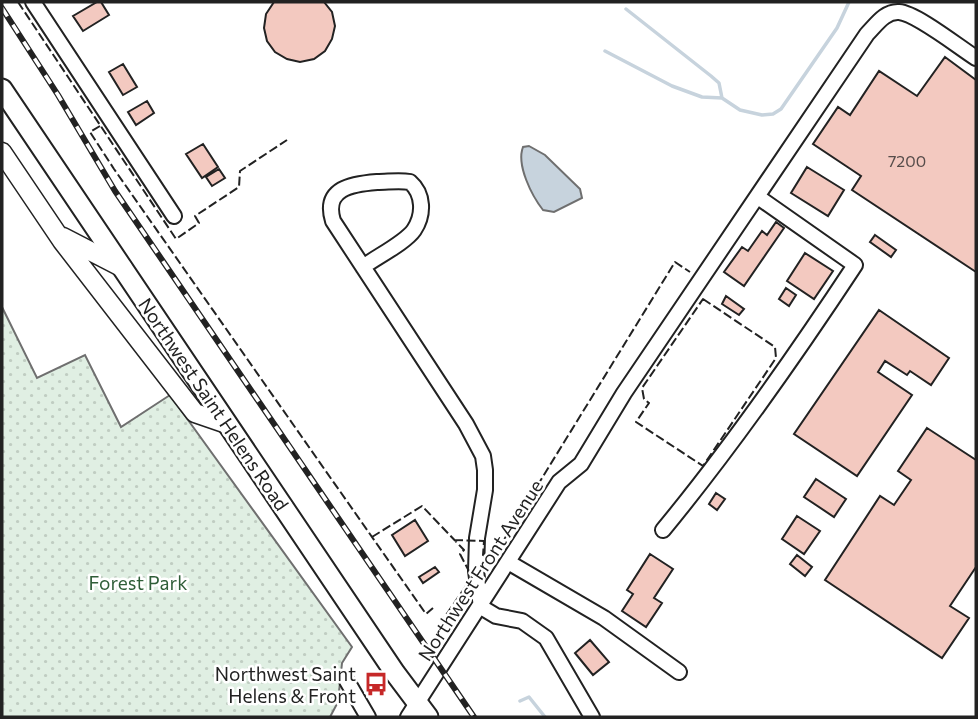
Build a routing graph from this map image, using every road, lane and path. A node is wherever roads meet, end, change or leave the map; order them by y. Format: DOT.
graph roads {
  1 [pos="33,2"];
  2 [pos="976,58"];
  3 [pos="2,89"];
  4 [pos="2,152"];
  5 [pos="758,197"];
  6 [pos="174,216"];
  7 [pos="57,234"];
  8 [pos="363,267"];
  9 [pos="123,268"];
  10 [pos="227,424"];
  11 [pos="663,530"];
  12 [pos="508,562"];
  13 [pos="481,607"];
  14 [pos="679,672"];
  15 [pos="347,681"];
  16 [pos="418,713"];
  17 [pos="368,717"];
  18 [pos="592,717"];
  1 -- 6 [label="lane"];
  2 -- 5 [label="lane, Northwest Front Avenue"];
  3 -- 9 [label="highway, Northwest Saint Helens Road"];
  4 -- 7 [label="main road"];
  5 -- 11 [label="lane"];
  5 -- 12 [label="lane, Northwest Front Avenue"];
  7 -- 9 [label="main road"];
  7 -- 10 [label="main road"];
  8 -- 8 [label="lane"];
  8 -- 13 [label="lane"];
  9 -- 10 [label="highway, Northwest Saint Helens Road"];
  10 -- 16 [label="highway, Northwest Saint Helens Road"];
  12 -- 13 [label="lane, Northwest Front Avenue"];
  12 -- 14 [label="lane"];
  13 -- 16 [label="lane, Northwest Front Avenue"];
  13 -- 18 [label="lane"];
  15 -- 17 [label="lane"];
}
